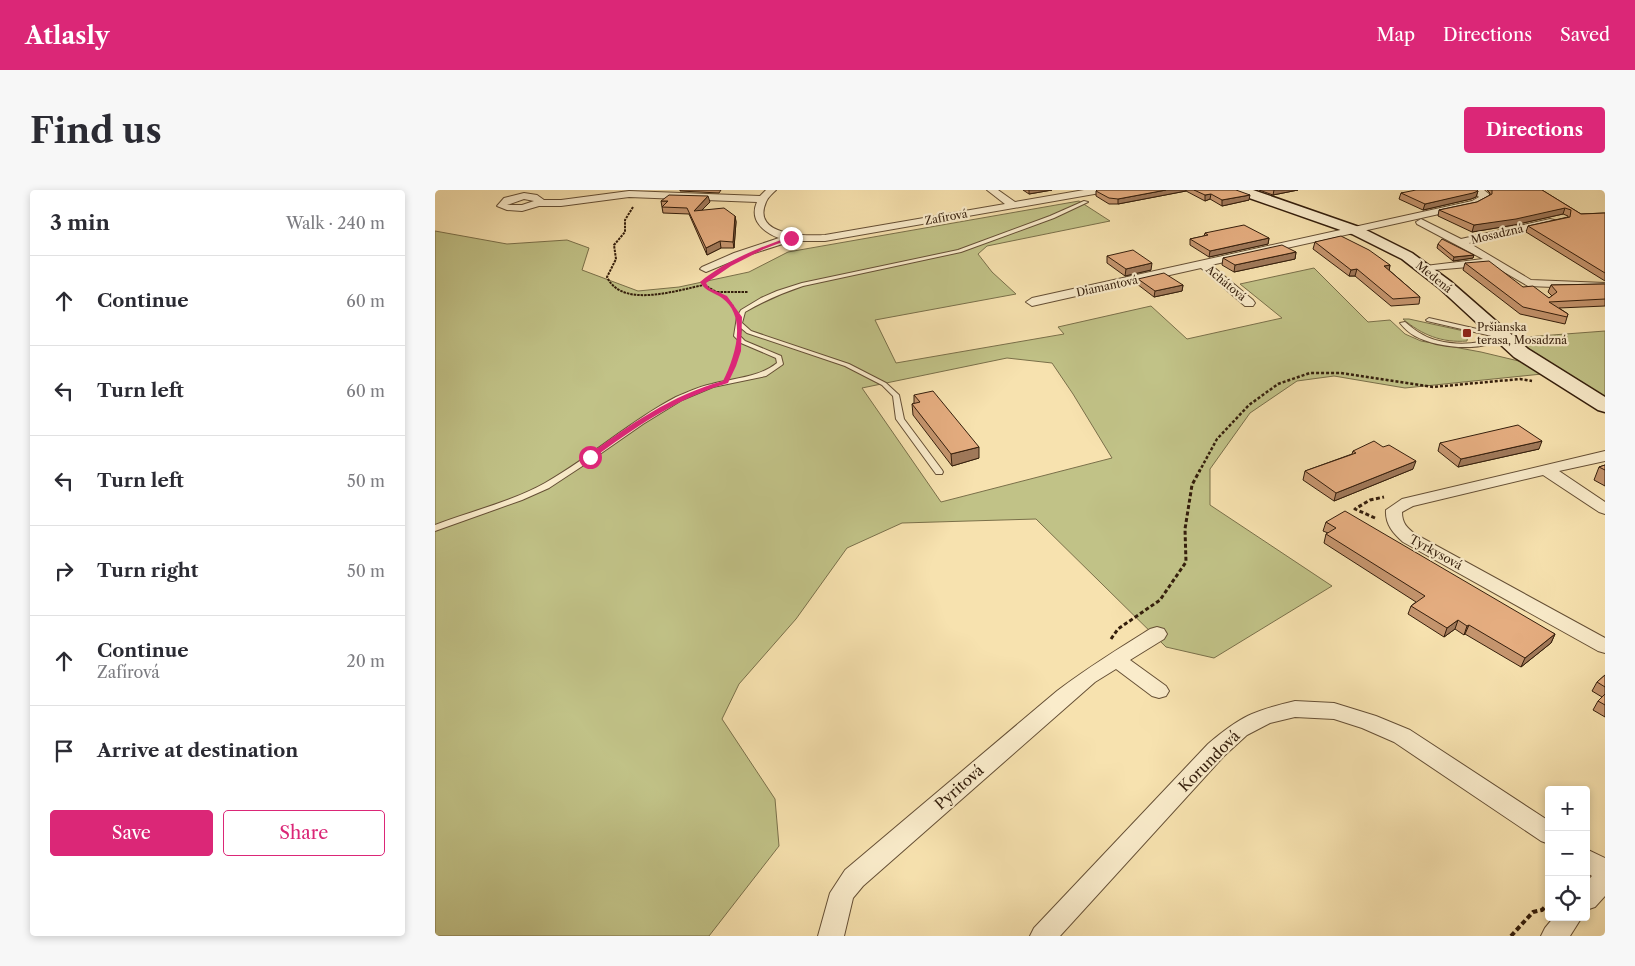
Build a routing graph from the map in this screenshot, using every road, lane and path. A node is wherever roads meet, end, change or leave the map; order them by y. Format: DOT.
graph roads {
  1 [pos="771,190"];
  2 [pos="992,190"];
  3 [pos="1100,190"];
  4 [pos="1240,190"];
  5 [pos="1477,190"];
  6 [pos="617,195"];
  7 [pos="761,199"];
  8 [pos="1086,202"];
  9 [pos="539,203"];
  10 [pos="1013,205"];
  11 [pos="1563,219"];
  12 [pos="1421,222"];
  13 [pos="1357,231"];
  14 [pos="791,238"];
  15 [pos="1461,242"];
  16 [pos="1494,261"];
  17 [pos="1203,264"];
  18 [pos="1425,269"];
  19 [pos="705,275"];
  20 [pos="1528,283"];
  21 [pos="704,285"];
  22 [pos="1605,286"];
  23 [pos="1540,293"];
  24 [pos="1033,302"];
  25 [pos="1249,302"];
  26 [pos="1429,320"];
  27 [pos="740,321"];
  28 [pos="1403,323"];
  29 [pos="737,336"];
  30 [pos="1502,337"];
  31 [pos="1538,380"];
  32 [pos="725,382"];
  33 [pos="1605,406"];
  34 [pos="1605,456"];
  35 [pos="1546,470"];
  36 [pos="939,472"];
  37 [pos="1605,509"];
  38 [pos="435,528"];
  39 [pos="1157,634"];
  40 [pos="1605,646"];
  41 [pos="1111,652"];
  42 [pos="1159,691"];
  43 [pos="1545,831"];
  44 [pos="1590,862"];
  45 [pos="1605,871"];
  46 [pos="1605,879"];
  47 [pos="1590,895"];
  48 [pos="1545,907"];
  49 [pos="1567,921"];
  50 [pos="831,936"];
  51 [pos="1043,936"];
  52 [pos="1511,936"];
  53 [pos="1554,936"];
  1 -- 7 [label="street"];
  2 -- 10 [label="street"];
  3 -- 10 [label="street, Zafírová"];
  4 -- 13 [label="street, Medená"];
  5 -- 13 [label="street, Diamantová"];
  6 -- 7 [label="street"];
  6 -- 9 [label="street"];
  6 -- 21 [label="path"];
  7 -- 14 [label="street, Zafírová"];
  8 -- 27 [label="lane"];
  10 -- 14 [label="street, Zafírová"];
  11 -- 15 [label="street, Mosadzná"];
  12 -- 15 [label="street, Mosadzná"];
  13 -- 17 [label="street, Diamantová"];
  13 -- 18 [label="street, Medená"];
  14 -- 19 [label="street, Zafírová"];
  15 -- 16 [label="street, Mosadzná"];
  16 -- 18 [label="street, Mosadzná"];
  16 -- 20 [label="street, Mosadzná"];
  17 -- 24 [label="street, Diamantová"];
  17 -- 25 [label="street, Achátová"];
  18 -- 30 [label="street, Medená"];
  19 -- 21 [label="path"];
  20 -- 22 [label="street"];
  20 -- 23 [label="street, Mosadzná"];
  21 -- 27 [label="path"];
  26 -- 30 [label="lane"];
  27 -- 29 [label="lane"];
  27 -- 36 [label="lane"];
  28 -- 30 [label="lane"];
  29 -- 32 [label="path"];
  29 -- 32 [label="lane"];
  30 -- 33 [label="street, Medená"];
  31 -- 41 [label="path"];
  32 -- 38 [label="lane"];
  34 -- 35 [label="street, Tyrkysová"];
  35 -- 37 [label="street"];
  35 -- 40 [label="street, Tyrkysová"];
  39 -- 41 [label="street, Pyritová"];
  41 -- 42 [label="street"];
  41 -- 50 [label="street, Pyritová"];
  43 -- 51 [label="street, Korundová"];
  44 -- 45 [label="street"];
  46 -- 47 [label="street"];
  48 -- 52 [label="path"];
  49 -- 53 [label="street"];
}
